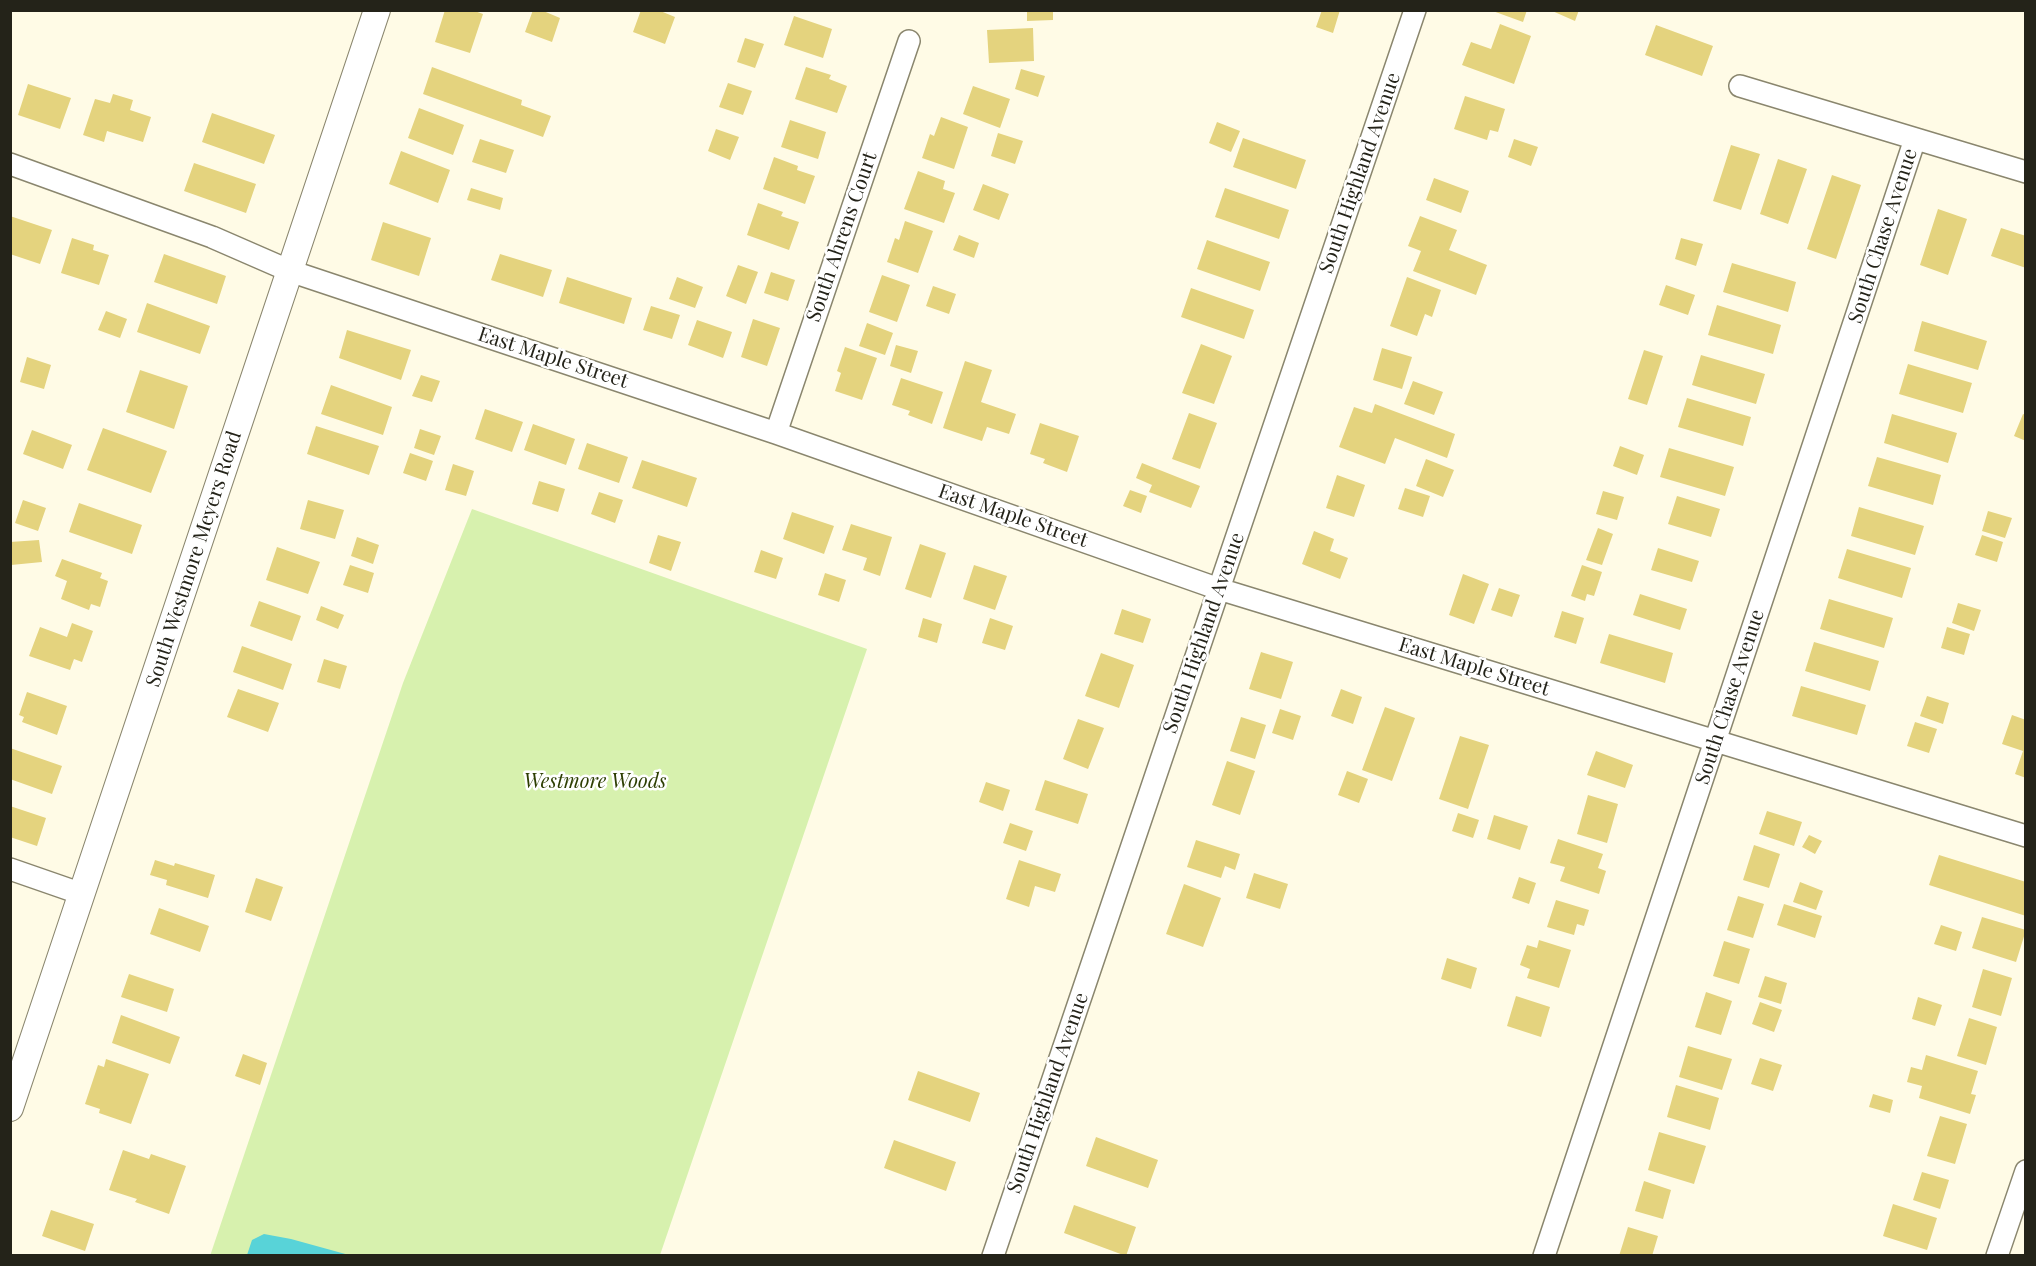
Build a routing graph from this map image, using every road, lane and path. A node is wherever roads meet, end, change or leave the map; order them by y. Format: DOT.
graph roads {
  1 [pos="377,10"];
  2 [pos="1415,10"];
  3 [pos="909,41"];
  4 [pos="1740,86"];
  5 [pos="1915,139"];
  6 [pos="10,164"];
  7 [pos="2025,172"];
  8 [pos="290,271"];
  9 [pos="776,433"];
  10 [pos="1219,589"];
  11 [pos="1715,741"];
  12 [pos="2025,836"];
  13 [pos="10,869"];
  14 [pos="82,894"];
  15 [pos="10,1108"];
  16 [pos="2025,1171"];
  17 [pos="993,1256"];
  18 [pos="1544,1256"];
  19 [pos="1997,1256"];
  1 -- 8 [label="street, South Westmore Meyers Road"];
  2 -- 10 [label="street, South Highland Avenue"];
  3 -- 9 [label="street, South Ahrens Court"];
  4 -- 5 [label="street"];
  5 -- 7 [label="street"];
  5 -- 11 [label="street, South Chase Avenue"];
  6 -- 8 [label="street, East Maple Street"];
  8 -- 9 [label="street, East Maple Street"];
  8 -- 14 [label="street, South Westmore Meyers Road"];
  9 -- 10 [label="street, East Maple Street"];
  10 -- 11 [label="street, East Maple Street"];
  10 -- 17 [label="street, South Highland Avenue"];
  11 -- 12 [label="street, East Maple Street"];
  11 -- 18 [label="street, South Chase Avenue"];
  13 -- 14 [label="street"];
  14 -- 15 [label="street, South Westmore Meyers Road"];
  16 -- 19 [label="street"];
}
